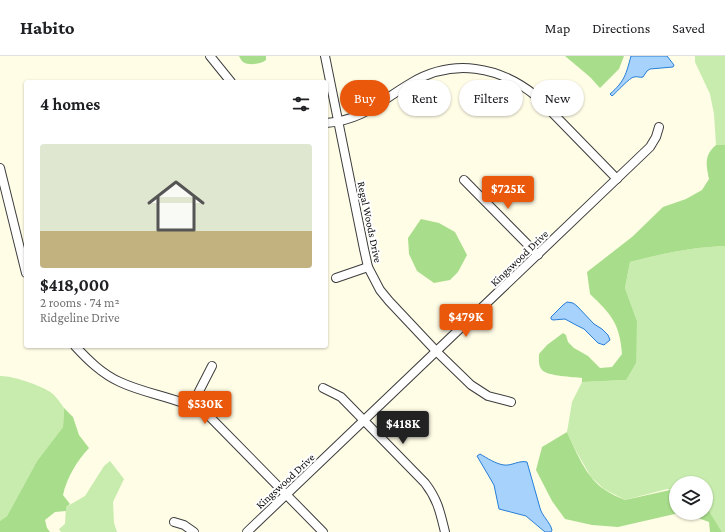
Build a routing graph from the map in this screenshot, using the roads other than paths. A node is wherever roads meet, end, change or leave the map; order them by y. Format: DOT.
graph roads {
  1 [pos="210,56"];
  2 [pos="325,56"];
  3 [pos="229,80"];
  4 [pos="337,122"];
  5 [pos="328,123"];
  6 [pos="659,126"];
  7 [pos="0,168"];
  8 [pos="617,179"];
  9 [pos="464,180"];
  10 [pos="538,255"];
  11 [pos="24,265"];
  12 [pos="368,267"];
  13 [pos="336,278"];
  14 [pos="77,348"];
  15 [pos="437,352"];
  16 [pos="212,366"];
  17 [pos="323,388"];
  18 [pos="511,402"];
  19 [pos="192,405"];
  20 [pos="365,421"];
  21 [pos="287,494"];
  22 [pos="174,522"];
  23 [pos="194,532"];
  24 [pos="247,532"];
  25 [pos="323,532"];
  26 [pos="445,532"];
  1 -- 3 [label="street"];
  2 -- 4 [label="street, Regal Woods Drive"];
  4 -- 5 [label="street"];
  4 -- 8 [label="street"];
  4 -- 12 [label="street, Regal Woods Drive"];
  6 -- 8 [label="street, Kingswood Drive"];
  7 -- 11 [label="street"];
  8 -- 10 [label="street, Kingswood Drive"];
  9 -- 10 [label="street"];
  10 -- 15 [label="street, Kingswood Drive"];
  12 -- 13 [label="street"];
  12 -- 15 [label="street, Regal Woods Drive"];
  14 -- 19 [label="street"];
  15 -- 18 [label="street, Regal Woods Drive"];
  15 -- 20 [label="street, Kingswood Drive"];
  16 -- 19 [label="street"];
  17 -- 20 [label="street"];
  19 -- 21 [label="street"];
  20 -- 21 [label="street, Kingswood Drive"];
  20 -- 26 [label="street"];
  21 -- 24 [label="street, Kingswood Drive"];
  21 -- 25 [label="street"];
  22 -- 23 [label="street"];
}
